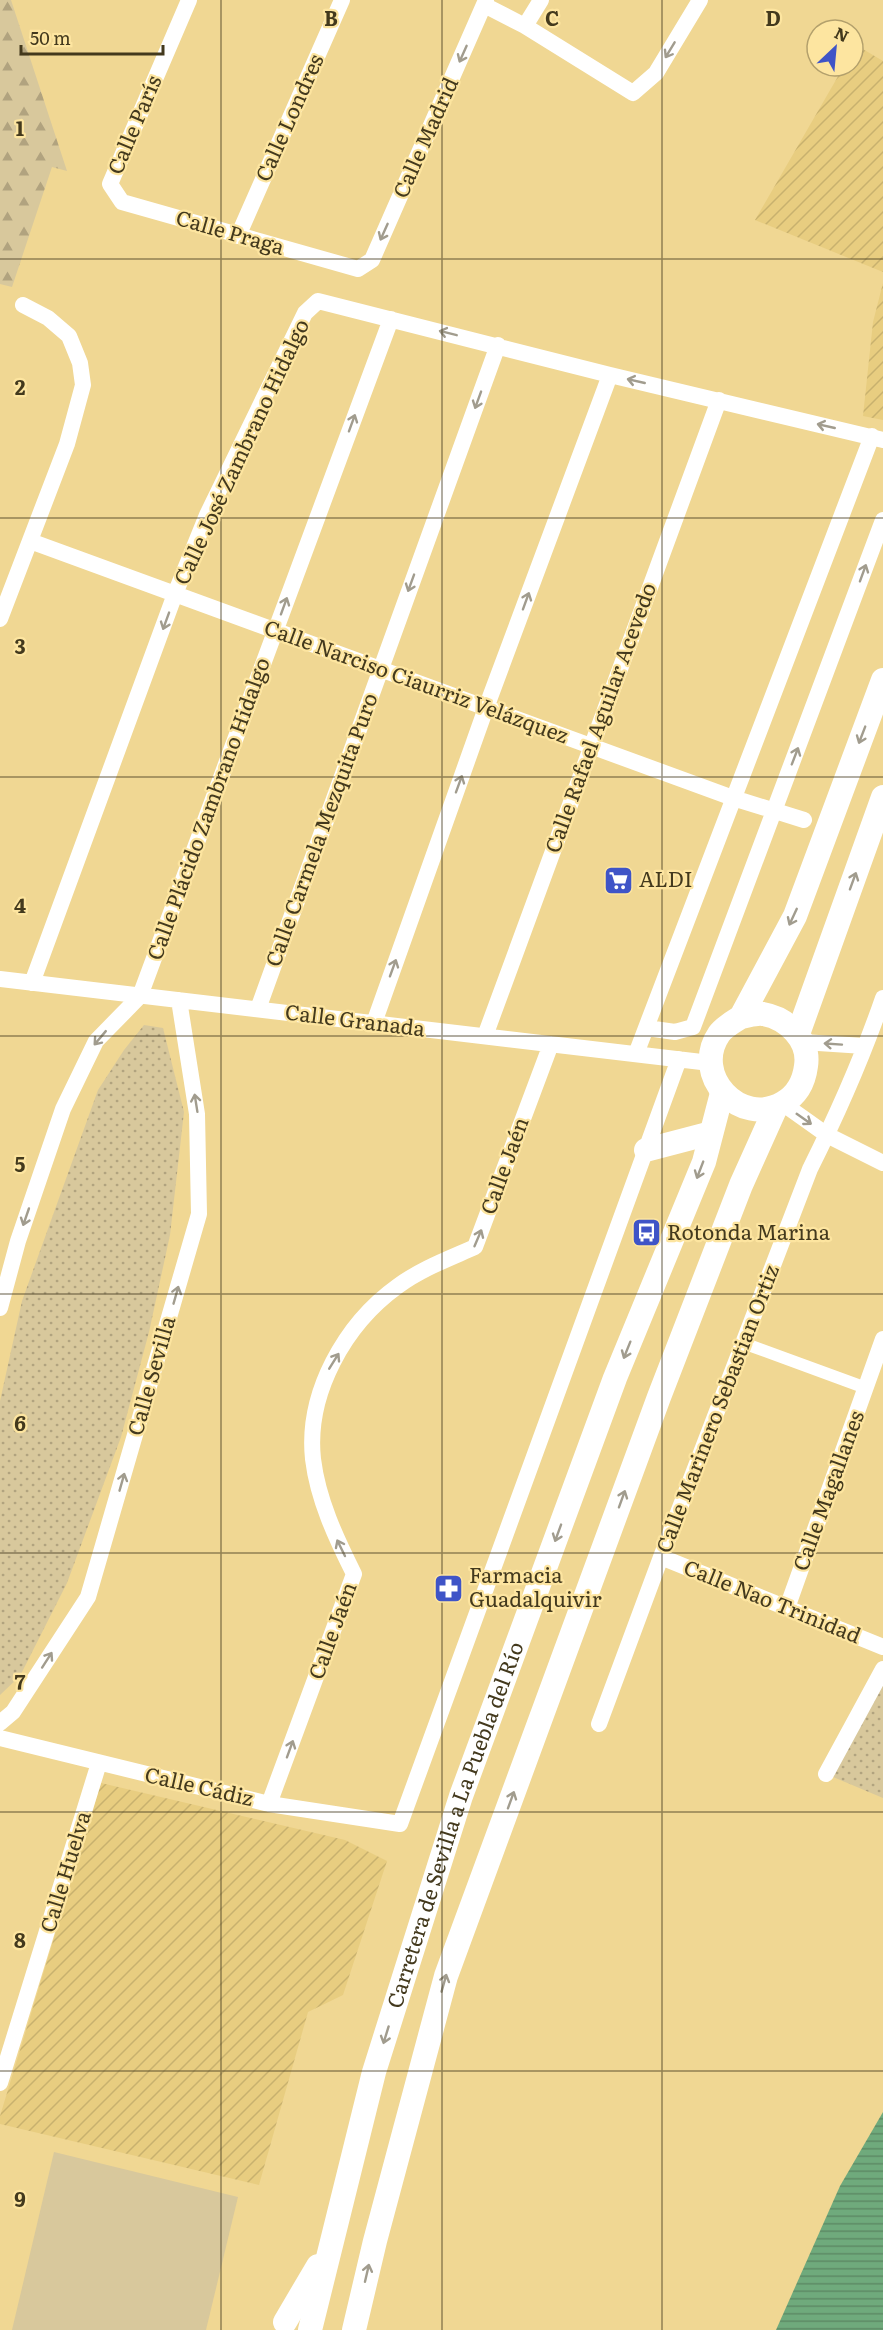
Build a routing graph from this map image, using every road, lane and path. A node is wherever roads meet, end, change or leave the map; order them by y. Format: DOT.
graph roads {
  1 [pos="189,0"];
  2 [pos="342,0"];
  3 [pos="541,0"];
  4 [pos="700,0"];
  5 [pos="485,2"];
  6 [pos="525,26"];
  7 [pos="110,184"];
  8 [pos="238,236"];
  9 [pos="358,270"];
  10 [pos="23,305"];
  11 [pos="391,319"];
  12 [pos="498,345"];
  13 [pos="610,375"];
  14 [pos="719,400"];
  15 [pos="878,438"];
  16 [pos="883,520"];
  17 [pos="30,541"];
  18 [pos="175,594"];
  19 [pos="0,619"];
  20 [pos="275,630"];
  21 [pos="380,669"];
  22 [pos="883,680"];
  23 [pos="486,708"];
  24 [pos="591,746"];
  25 [pos="883,797"];
  26 [pos="733,798"];
  27 [pos="775,811"];
  28 [pos="804,820"];
  29 [pos="0,979"];
  30 [pos="32,983"];
  31 [pos="140,996"];
  32 [pos="883,998"];
  33 [pos="179,1000"];
  34 [pos="258,1009"];
  35 [pos="741,1017"];
  36 [pos="374,1023"];
  37 [pos="647,1028"];
  38 [pos="485,1036"];
  39 [pos="800,1038"];
  40 [pos="873,1038"];
  41 [pos="550,1044"];
  42 [pos="636,1054"];
  43 [pos="679,1059"];
  44 [pos="710,1063"];
  45 [pos="722,1093"];
  46 [pos="779,1105"];
  47 [pos="711,1133"];
  48 [pos="827,1135"];
  49 [pos="646,1150"];
  50 [pos="883,1163"];
  51 [pos="0,1308"];
  52 [pos="883,1339"];
  53 [pos="743,1343"];
  54 [pos="879,1364"];
  55 [pos="866,1388"];
  56 [pos="661,1557"];
  57 [pos="787,1608"];
  58 [pos="883,1647"];
  59 [pos="883,1670"];
  60 [pos="0,1723"];
  61 [pos="599,1724"];
  62 [pos="0,1738"];
  63 [pos="99,1763"];
  64 [pos="826,1774"];
  65 [pos="269,1804"];
  66 [pos="0,2083"];
  67 [pos="331,2243"];
  68 [pos="285,2322"];
  69 [pos="310,2330"];
  70 [pos="354,2330"];
  1 -- 7 [label="street, Calle París"];
  2 -- 8 [label="street, Calle Londres"];
  3 -- 6 [label="street"];
  4 -- 6 [label="street, one-way"];
  5 -- 6 [label="street"];
  5 -- 9 [label="street, Calle Madrid, one-way"];
  7 -- 8 [label="street, Calle Praga"];
  8 -- 9 [label="street, Calle Praga"];
  10 -- 17 [label="street"];
  12 -- 11 [label="street, Calle José Zambrano Hidalgo, one-way"];
  11 -- 18 [label="street, Calle José Zambrano Hidalgo"];
  20 -- 11 [label="street, Calle Plácido Zambrano Hidalgo, one-way"];
  12 -- 13 [label="street, Calle José Zambrano Hidalgo"];
  12 -- 21 [label="street, Calle Carmela Mezquita Puro, one-way"];
  14 -- 13 [label="street, Calle José Zambrano Hidalgo, one-way"];
  23 -- 13 [label="street, one-way"];
  15 -- 14 [label="street, Calle José Zambrano Hidalgo, one-way"];
  14 -- 24 [label="street, Calle Rafael Aguilar Acevedo"];
  15 -- 26 [label="street"];
  27 -- 16 [label="street, one-way"];
  17 -- 18 [label="street, Calle Narciso Ciaurriz Velázquez"];
  17 -- 19 [label="street"];
  18 -- 20 [label="street, Calle Narciso Ciaurriz Velázquez"];
  18 -- 30 [label="street, Calle José Zambrano Hidalgo, one-way"];
  20 -- 21 [label="street, Calle Narciso Ciaurriz Velázquez"];
  20 -- 31 [label="street, Calle Plácido Zambrano Hidalgo"];
  21 -- 23 [label="street, Calle Narciso Ciaurriz Velázquez"];
  21 -- 34 [label="street, Calle Carmela Mezquita Puro"];
  22 -- 35 [label="main road, one-way"];
  23 -- 24 [label="street, Calle Narciso Ciaurriz Velázquez"];
  36 -- 23 [label="street, one-way"];
  24 -- 26 [label="street, Calle Narciso Ciaurriz Velázquez"];
  24 -- 38 [label="street, Calle Rafael Aguilar Acevedo"];
  39 -- 25 [label="main road, one-way"];
  26 -- 27 [label="street, Calle Narciso Ciaurriz Velázquez"];
  26 -- 37 [label="street"];
  27 -- 28 [label="street, Calle Narciso Ciaurriz Velázquez"];
  27 -- 37 [label="street"];
  29 -- 30 [label="street, Calle Granada"];
  30 -- 31 [label="street, Calle Granada"];
  31 -- 33 [label="street, Calle Granada"];
  31 -- 51 [label="street, one-way"];
  32 -- 40 [label="street, Calle Marinero Sebastian Ortiz"];
  33 -- 34 [label="street, Calle Granada"];
  60 -- 33 [label="street, Calle Sevilla, one-way"];
  34 -- 36 [label="street, Calle Granada"];
  35 -- 39 [label="main road"];
  35 -- 44 [label="main road"];
  36 -- 38 [label="street, Calle Granada"];
  37 -- 42 [label="street"];
  38 -- 41 [label="street, Calle Granada"];
  40 -- 39 [label="street, one-way"];
  39 -- 46 [label="main road"];
  40 -- 48 [label="street, Calle Marinero Sebastian Ortiz"];
  41 -- 42 [label="street, Calle Granada"];
  65 -- 41 [label="street, Calle Jaén, one-way"];
  42 -- 43 [label="street, Calle Granada"];
  43 -- 44 [label="street, Calle Granada"];
  43 -- 49 [label="street"];
  44 -- 45 [label="main road"];
  45 -- 46 [label="main road"];
  45 -- 47 [label="main road, Carretera de Sevilla a La Puebla del Río"];
  46 -- 48 [label="street, one-way"];
  70 -- 46 [label="main road, Carretera de Sevilla a La Puebla del Río, one-way"];
  47 -- 49 [label="main road"];
  47 -- 67 [label="main road, Carretera de Sevilla a La Puebla del Río, one-way"];
  48 -- 50 [label="street"];
  48 -- 53 [label="street, Calle Marinero Sebastian Ortiz"];
  49 -- 65 [label="street, Calle Cádiz"];
  52 -- 54 [label="street, Calle Magallanes"];
  53 -- 55 [label="street"];
  53 -- 56 [label="street, Calle Marinero Sebastian Ortiz"];
  54 -- 55 [label="street, Calle Magallanes"];
  55 -- 57 [label="street, Calle Magallanes"];
  56 -- 57 [label="street, Calle Nao Trinidad"];
  56 -- 61 [label="street, Calle Marinero Sebastian Ortiz"];
  57 -- 58 [label="street, Calle Nao Trinidad"];
  59 -- 64 [label="street"];
  62 -- 63 [label="street, Calle Cádiz"];
  63 -- 65 [label="street, Calle Cádiz"];
  63 -- 66 [label="street, Calle Huelva"];
  67 -- 68 [label="main road"];
  67 -- 69 [label="main road, Carretera de Sevilla a La Puebla del Río"];
}
